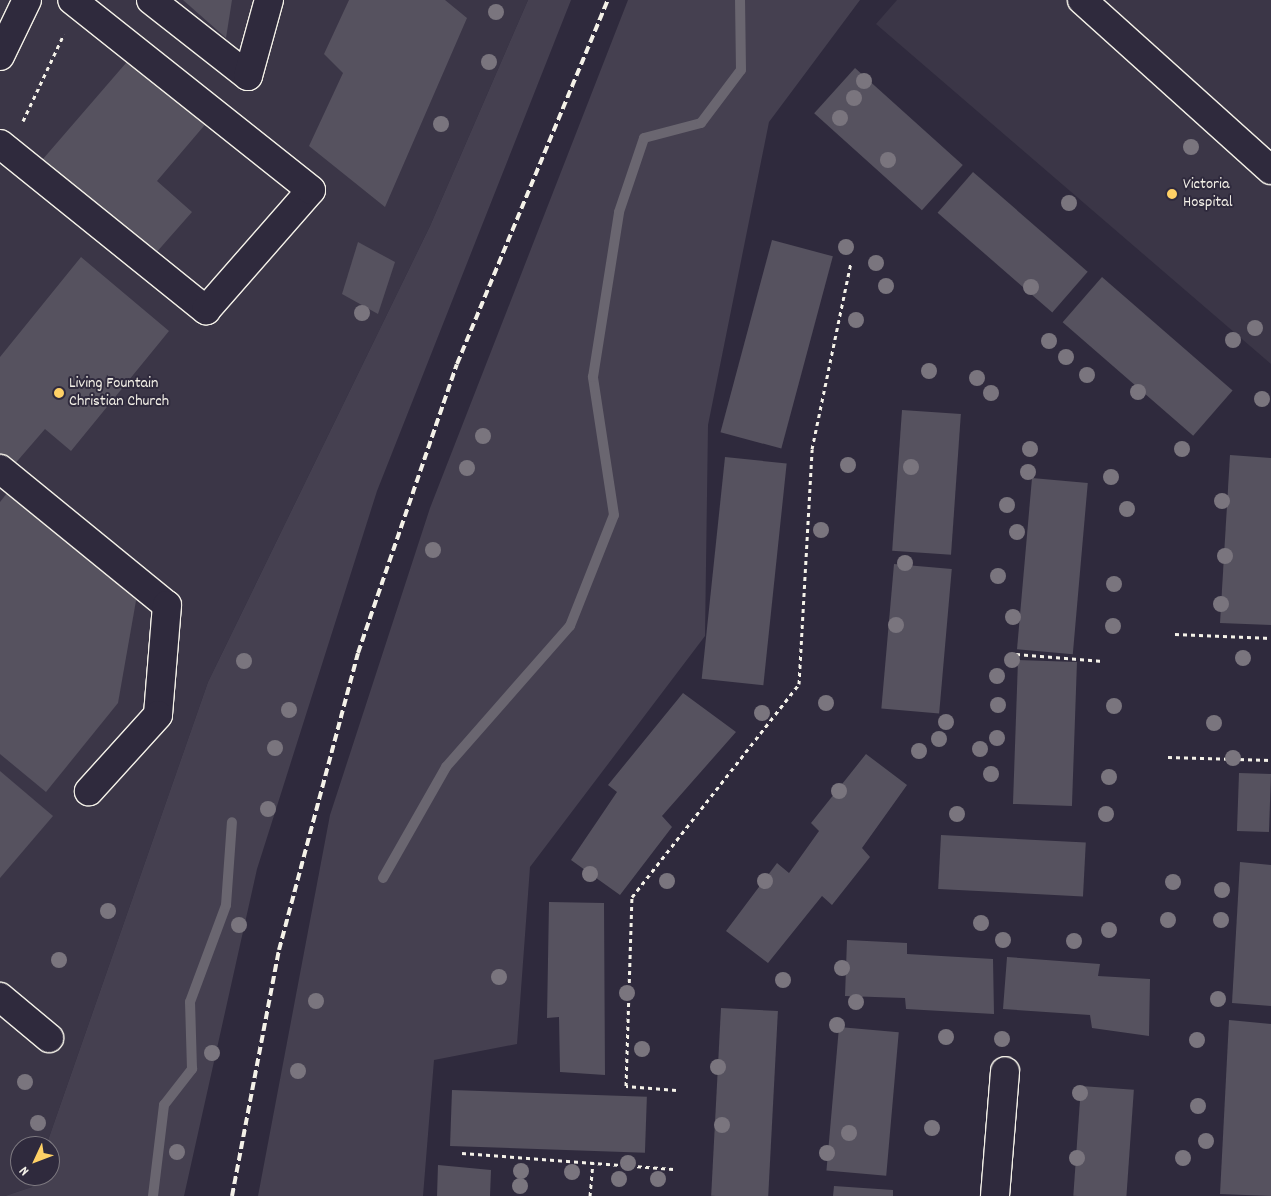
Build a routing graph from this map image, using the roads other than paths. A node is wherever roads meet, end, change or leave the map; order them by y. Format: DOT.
graph roads {
  1 [pos="27,0"];
  2 [pos="150,0"];
  3 [pos="269,0"];
  4 [pos="1082,0"];
  5 [pos="75,2"];
  6 [pos="0,56"];
  7 [pos="4,148"];
  8 [pos="1271,170"];
  9 [pos="0,469"];
  10 [pos="89,792"];
  11 [pos="0,997"];
  12 [pos="49,1038"];
  13 [pos="1005,1071"];
  14 [pos="995,1196"];
  1 -- 6 [label="main road"];
  2 -- 3 [label="main road"];
  4 -- 8 [label="main road"];
  5 -- 7 [label="main road"];
  9 -- 10 [label="main road"];
  11 -- 12 [label="main road"];
  13 -- 14 [label="main road"];
}
